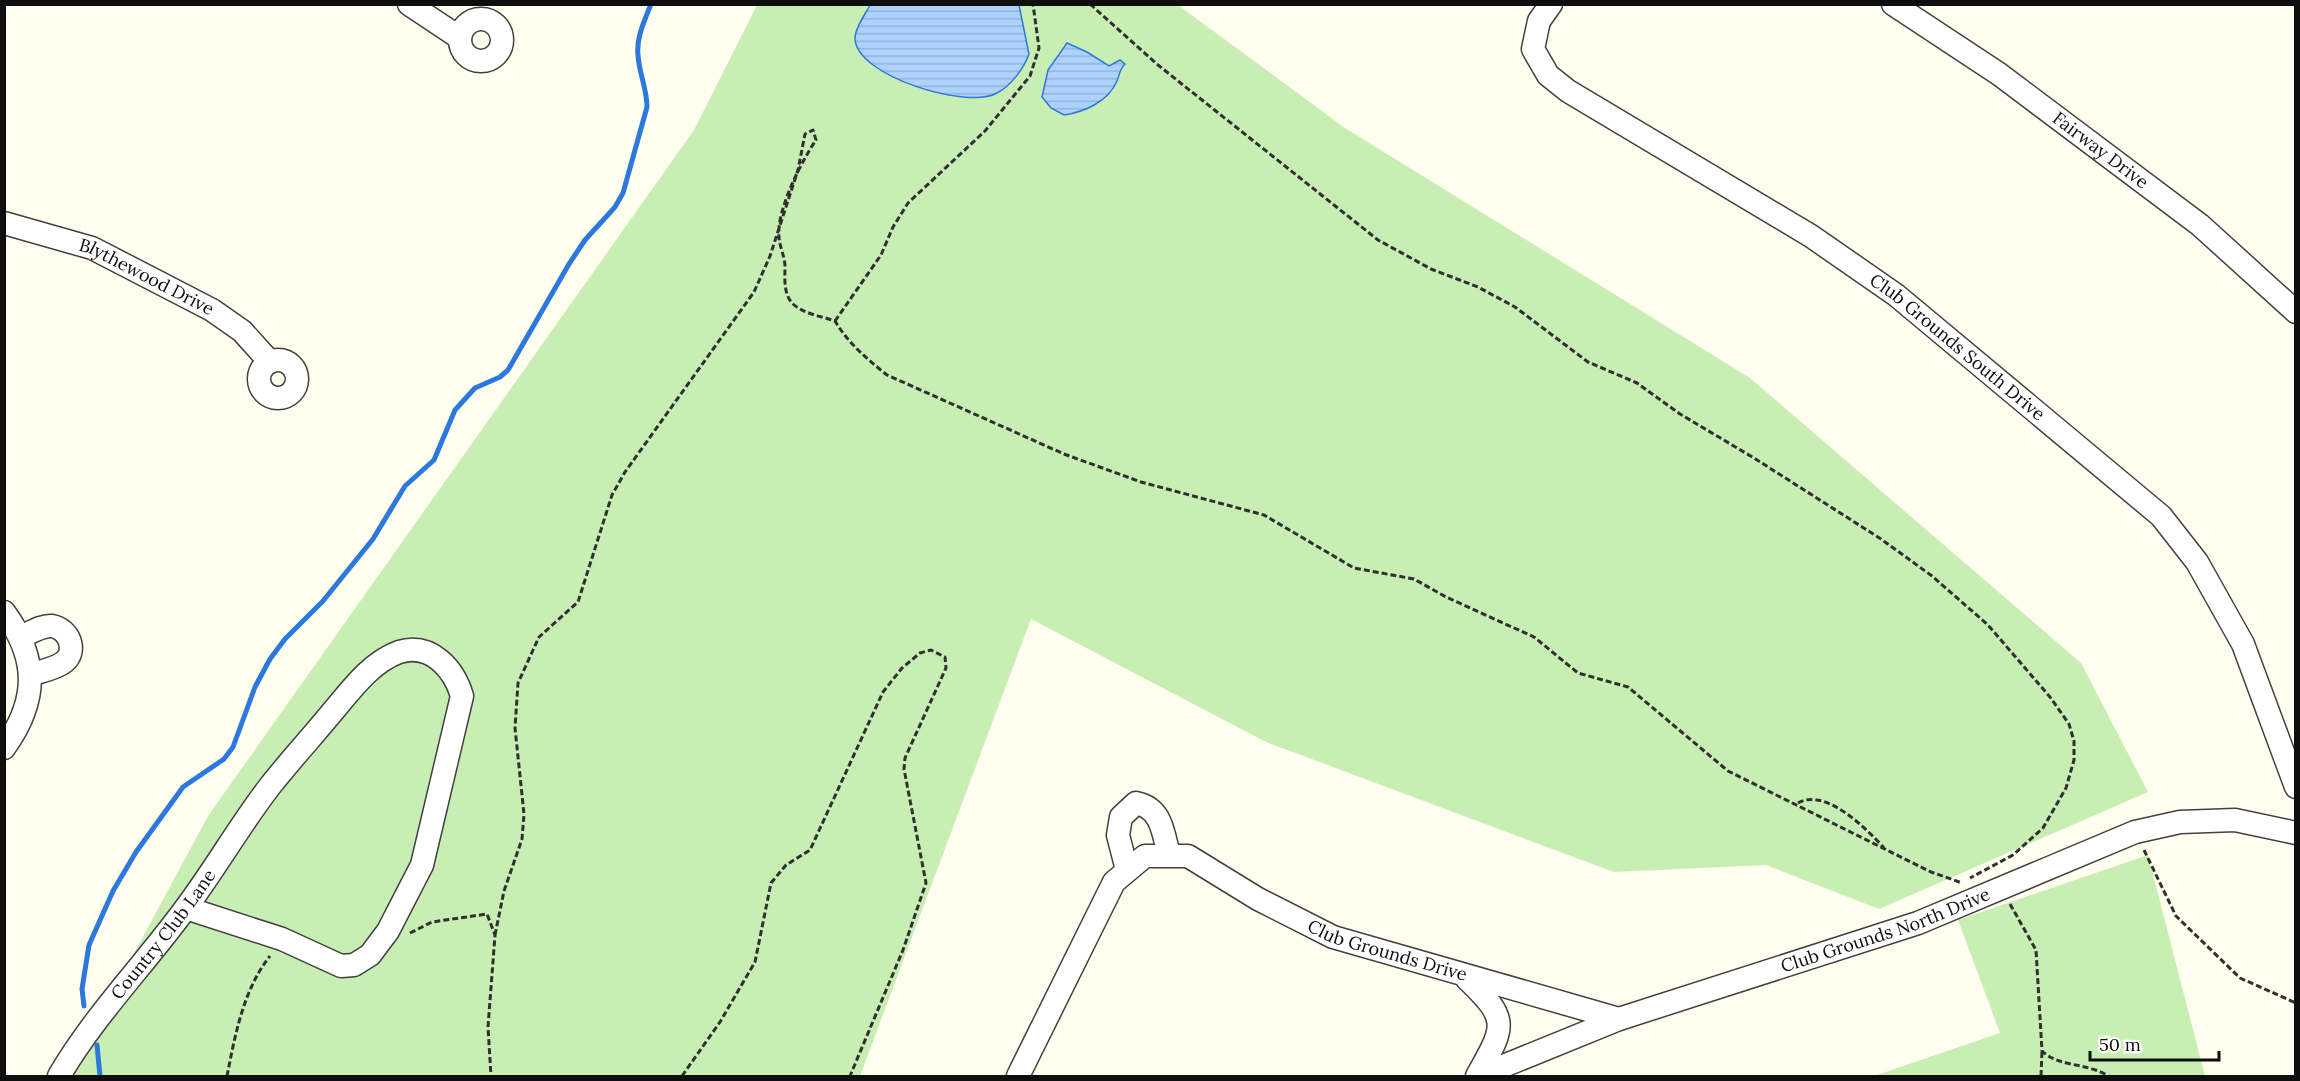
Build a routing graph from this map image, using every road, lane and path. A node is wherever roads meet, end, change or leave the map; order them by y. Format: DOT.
graph roads {
  1 [pos="410,4"];
  2 [pos="1033,4"];
  3 [pos="1090,4"];
  4 [pos="1551,4"];
  5 [pos="1893,4"];
  6 [pos="460,38"];
  7 [pos="798,170"];
  8 [pos="782,217"];
  9 [pos="4,223"];
  10 [pos="2295,312"];
  11 [pos="835,321"];
  12 [pos="270,362"];
  13 [pos="4,612"];
  14 [pos="21,637"];
  15 [pos="32,675"];
  16 [pos="4,748"];
  17 [pos="2295,787"];
  18 [pos="1798,803"];
  19 [pos="2135,832"];
  20 [pos="2295,833"];
  21 [pos="1886,849"];
  22 [pos="1169,855"];
  23 [pos="1127,870"];
  24 [pos="1959,882"];
  25 [pos="1965,884"];
  26 [pos="2002,886"];
  27 [pos="186,908"];
  28 [pos="493,932"];
  29 [pos="406,935"];
  30 [pos="299,947"];
  31 [pos="1465,976"];
  32 [pos="2295,1004"];
  33 [pos="1619,1019"];
  34 [pos="2042,1051"];
  35 [pos="59,1077"];
  36 [pos="227,1077"];
  37 [pos="491,1077"];
  38 [pos="682,1077"];
  39 [pos="850,1077"];
  40 [pos="1018,1077"];
  41 [pos="1478,1077"];
  42 [pos="2041,1077"];
  43 [pos="2108,1077"];
  1 -- 6 [label="street"];
  2 -- 11 [label="path"];
  3 -- 24 [label="path"];
  4 -- 17 [label="street, Club Grounds South Drive"];
  5 -- 10 [label="street, Fairway Drive"];
  7 -- 7 [label="path"];
  7 -- 8 [label="path"];
  8 -- 11 [label="path"];
  8 -- 28 [label="path"];
  9 -- 12 [label="street, Blythewood Drive"];
  11 -- 18 [label="path"];
  13 -- 14 [label="street"];
  14 -- 15 [label="street"];
  14 -- 15 [label="street"];
  15 -- 16 [label="street"];
  18 -- 21 [label="path"];
  18 -- 21 [label="path"];
  19 -- 20 [label="street, Club Grounds North Drive"];
  19 -- 26 [label="street, Club Grounds North Drive"];
  19 -- 32 [label="path"];
  21 -- 24 [label="path"];
  22 -- 23 [label="street, Club Grounds Drive"];
  22 -- 23 [label="street"];
  22 -- 31 [label="street, Club Grounds Drive"];
  23 -- 40 [label="street, Club Grounds Drive"];
  24 -- 25 [label="path"];
  26 -- 33 [label="street, Club Grounds North Drive"];
  26 -- 34 [label="path"];
  27 -- 30 [label="street, Country Club Lane"];
  27 -- 30 [label="street, Country Club Lane"];
  27 -- 35 [label="street, Country Club Lane"];
  28 -- 29 [label="path"];
  28 -- 37 [label="path"];
  30 -- 36 [label="path"];
  31 -- 33 [label="street, Club Grounds Drive"];
  31 -- 41 [label="street"];
  33 -- 41 [label="street, Club Grounds North Drive"];
  34 -- 42 [label="path"];
  34 -- 43 [label="path"];
  38 -- 39 [label="path"];
}
